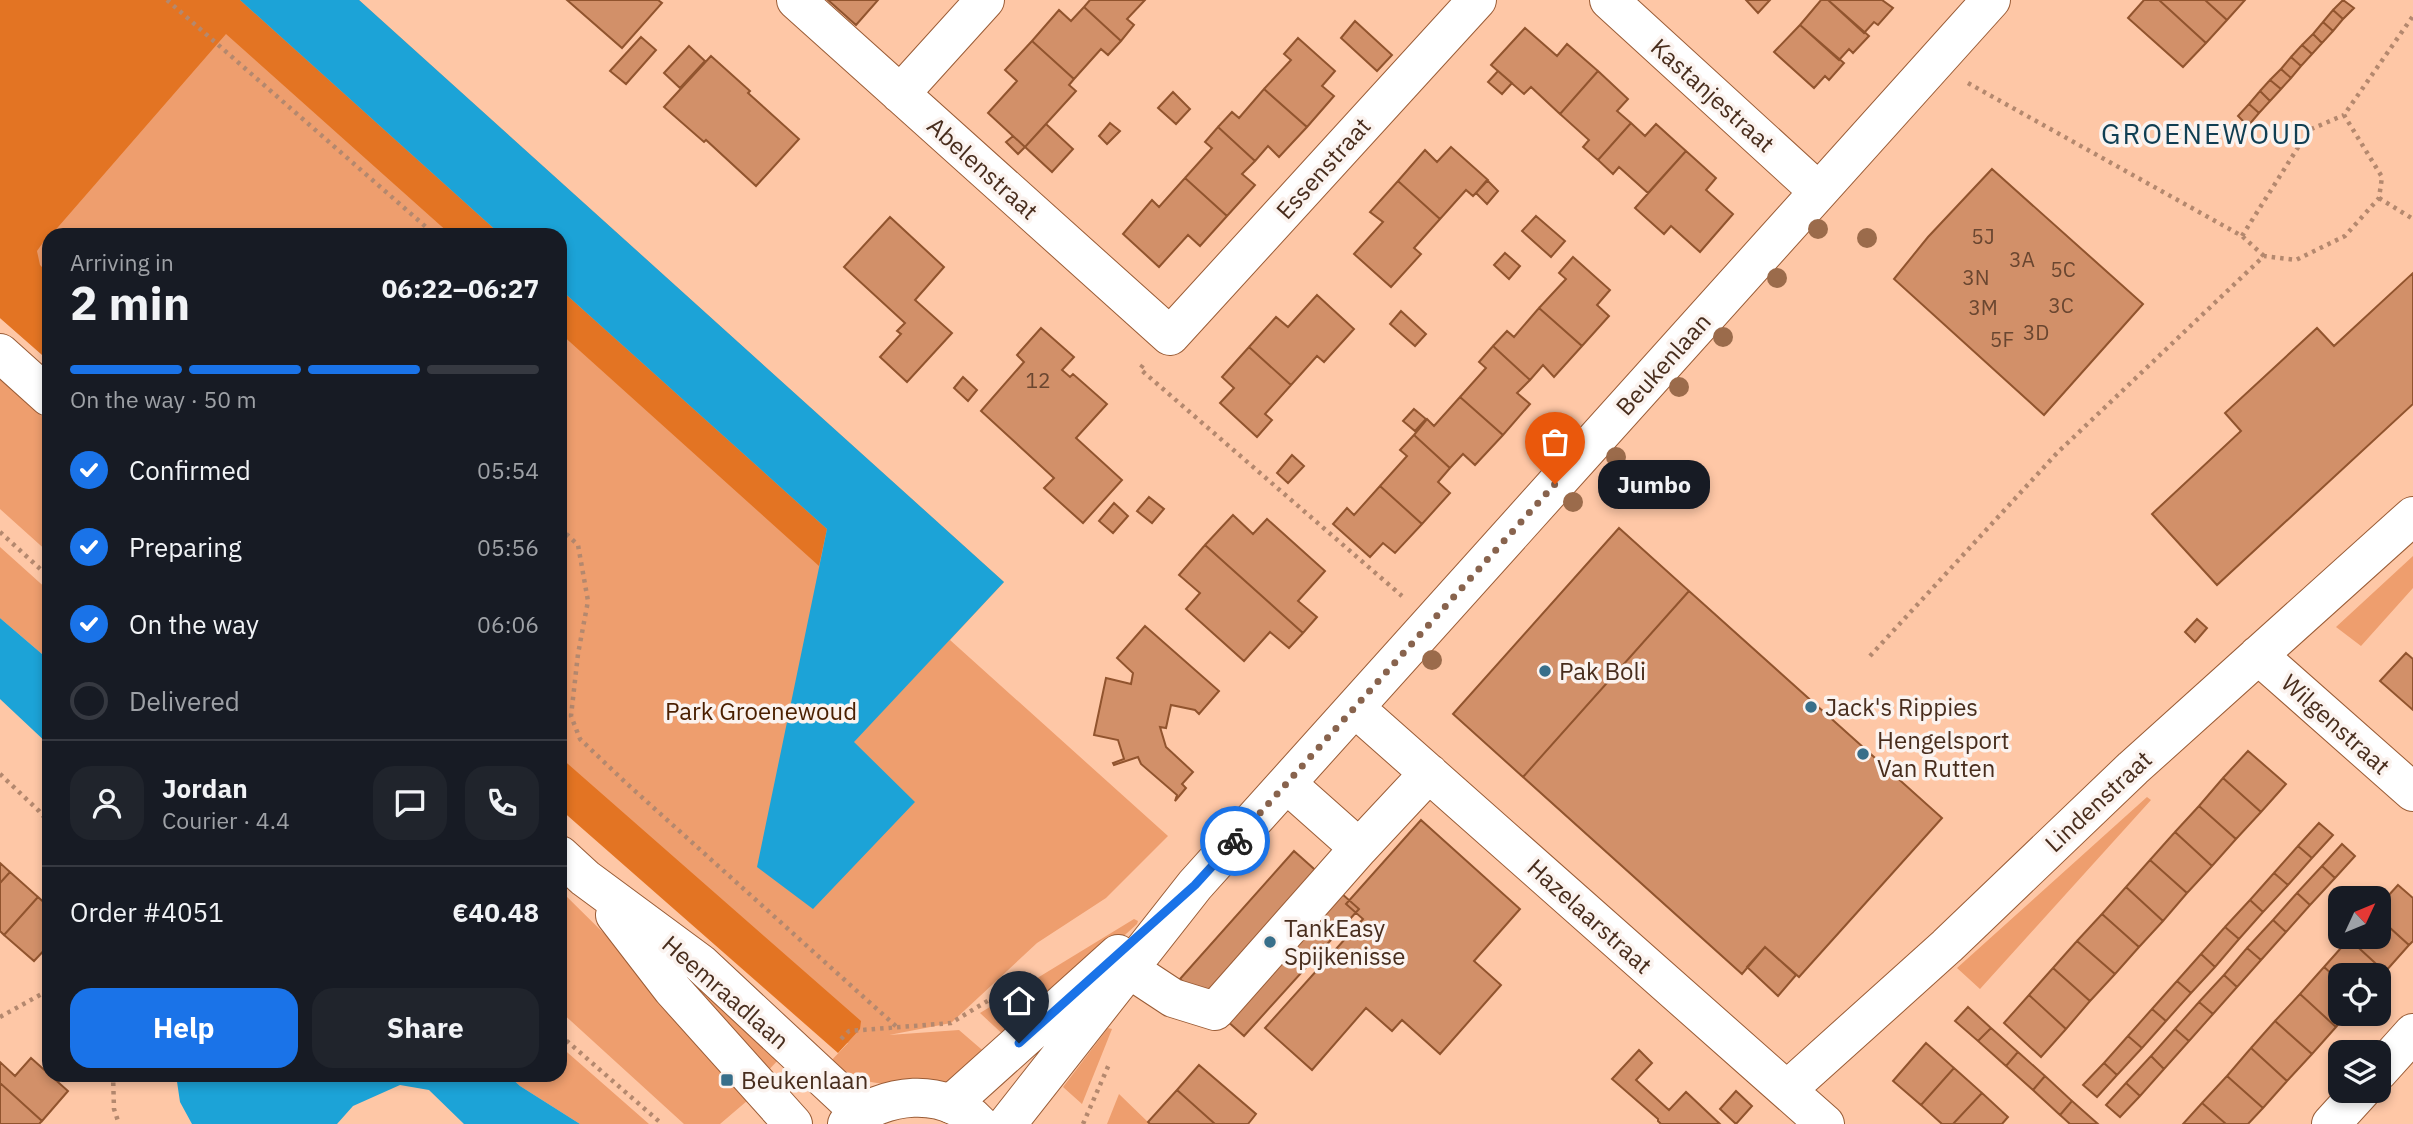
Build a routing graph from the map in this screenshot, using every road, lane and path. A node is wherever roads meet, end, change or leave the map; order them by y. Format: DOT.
graph roads {
  1 [pos="167,0"];
  2 [pos="796,0"];
  3 [pos="985,0"];
  4 [pos="1477,0"];
  5 [pos="1609,0"];
  6 [pos="1991,0"];
  7 [pos="2413,16"];
  8 [pos="1933,64"];
  9 [pos="900,94"];
  10 [pos="2344,115"];
  11 [pos="1818,191"];
  12 [pos="2379,198"];
  13 [pos="2413,219"];
  14 [pos="427,228"];
  15 [pos="2242,236"];
  16 [pos="2264,256"];
  17 [pos="1170,336"];
  18 [pos="0,353"];
  19 [pos="42,391"];
  20 [pos="2413,516"];
  21 [pos="0,532"];
  22 [pos="567,535"];
  23 [pos="42,571"];
  24 [pos="1431,621"];
  25 [pos="2258,655"];
  26 [pos="1870,656"];
  27 [pos="1355,708"];
  28 [pos="1429,773"];
  29 [pos="0,774"];
  30 [pos="1287,783"];
  31 [pos="2413,792"];
  32 [pos="42,814"];
  33 [pos="1359,848"];
  34 [pos="573,867"];
  35 [pos="1195,885"];
  36 [pos="1129,969"];
  37 [pos="1035,972"];
  38 [pos="42,994"];
  39 [pos="0,1017"];
  40 [pos="898,1028"];
  41 [pos="2413,1033"];
  42 [pos="567,1040"];
  43 [pos="2391,1058"];
  44 [pos="813,1070"];
  45 [pos="113,1082"];
  46 [pos="1787,1090"];
  47 [pos="2350,1103"];
  48 [pos="965,1114"];
  49 [pos="854,1118"];
  50 [pos="118,1124"];
  51 [pos="662,1124"];
  52 [pos="793,1124"];
  53 [pos="1007,1124"];
  54 [pos="1825,1124"];
  55 [pos="2331,1124"];
  1 -- 14 [label="path"];
  2 -- 9 [label="street, Abelenstraat"];
  3 -- 9 [label="street"];
  4 -- 17 [label="street, Essenstraat"];
  5 -- 11 [label="street, Kastanjestraat"];
  6 -- 8 [label="street, Beukenlaan"];
  7 -- 10 [label="path"];
  8 -- 11 [label="street, Beukenlaan"];
  8 -- 15 [label="path"];
  9 -- 17 [label="street, Abelenstraat"];
  10 -- 12 [label="path"];
  10 -- 15 [label="path"];
  11 -- 24 [label="street, Beukenlaan"];
  12 -- 13 [label="path"];
  12 -- 16 [label="path"];
  15 -- 16 [label="path"];
  16 -- 26 [label="path"];
  17 -- 24 [label="path"];
  18 -- 19 [label="street"];
  20 -- 25 [label="street, Lindenstraat"];
  21 -- 23 [label="path"];
  22 -- 40 [label="path"];
  24 -- 27 [label="street, Beukenlaan"];
  25 -- 31 [label="street, Wilgenstraat"];
  25 -- 46 [label="street, Lindenstraat"];
  27 -- 28 [label="street, Hazelaarstraat"];
  27 -- 30 [label="street, Beukenlaan"];
  28 -- 33 [label="street"];
  28 -- 46 [label="street, Hazelaarstraat"];
  29 -- 32 [label="path"];
  30 -- 33 [label="street"];
  30 -- 35 [label="street, Beukenlaan"];
  33 -- 36 [label="street"];
  34 -- 44 [label="street, Heemraadlaan"];
  34 -- 52 [label="street, Heemraadlaan"];
  35 -- 36 [label="street, Beukenlaan"];
  35 -- 48 [label="street, Beukenlaan"];
  36 -- 53 [label="street, Beukenlaan"];
  37 -- 40 [label="path"];
  38 -- 39 [label="path"];
  40 -- 44 [label="path"];
  41 -- 43 [label="street"];
  42 -- 51 [label="path"];
  44 -- 49 [label="street, Heemraadlaan"];
  45 -- 50 [label="path"];
  46 -- 54 [label="street, Hazelaarstraat"];
  47 -- 55 [label="street"];
  48 -- 49 [label="street"];
}
